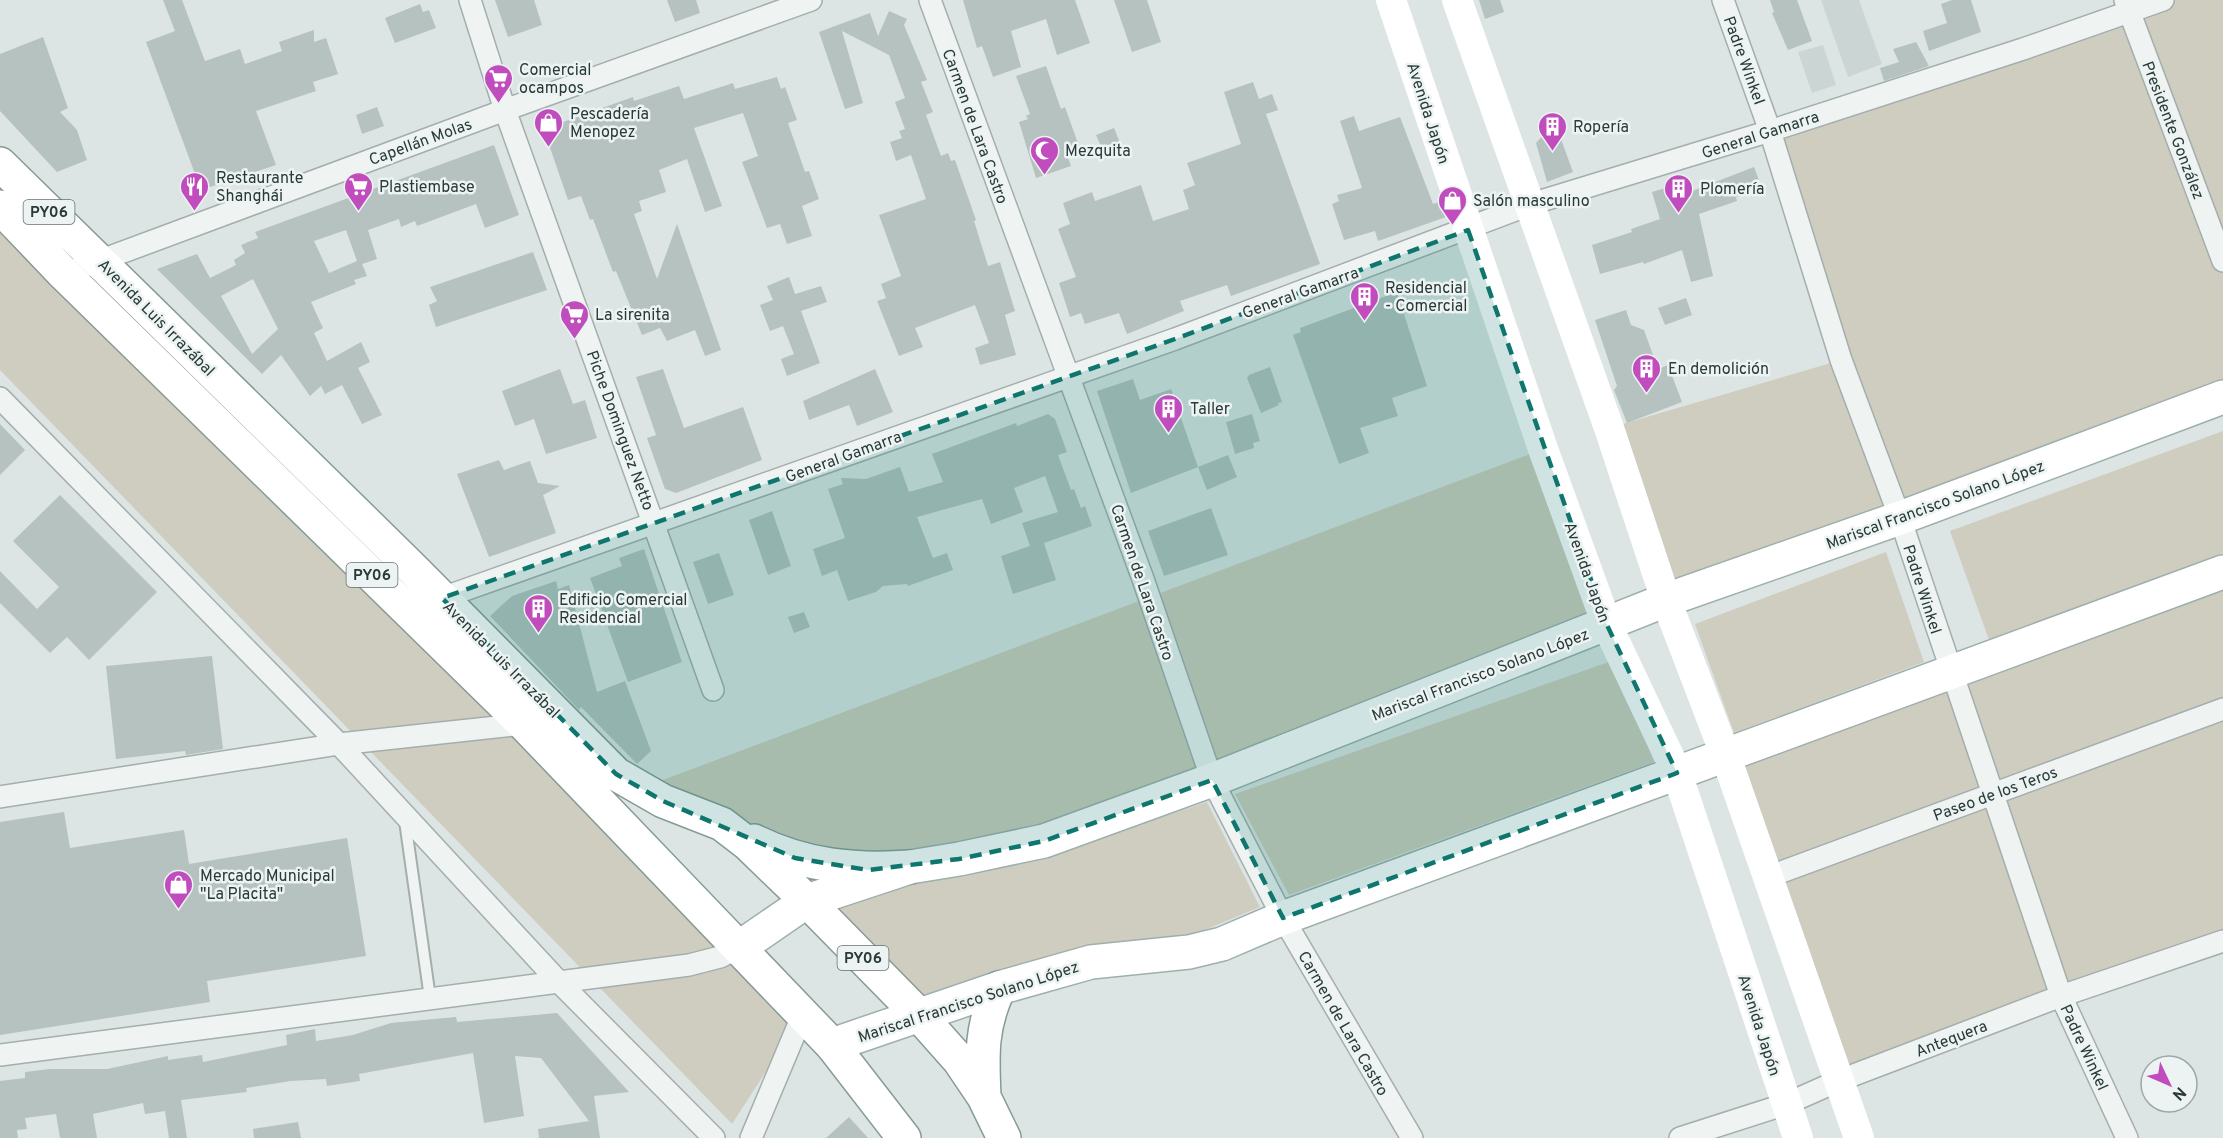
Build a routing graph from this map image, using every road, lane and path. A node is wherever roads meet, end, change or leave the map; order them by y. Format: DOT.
graph roads {
  1 [pos="470,0"];
  2 [pos="811,0"];
  3 [pos="930,0"];
  4 [pos="1391,0"];
  5 [pos="1457,0"];
  6 [pos="1723,0"];
  7 [pos="2163,0"];
  8 [pos="2127,6"];
  9 [pos="505,110"];
  10 [pos="1770,131"];
  11 [pos="0,164"];
  12 [pos="1531,204"];
  13 [pos="0,207"];
  14 [pos="1468,230"];
  15 [pos="99,259"];
  16 [pos="2223,261"];
  17 [pos="64,274"];
  18 [pos="1069,375"];
  19 [pos="2223,397"];
  20 [pos="0,398"];
  21 [pos="1900,518"];
  22 [pos="655,523"];
  23 [pos="2223,572"];
  24 [pos="442,598"];
  25 [pos="1666,600"];
  26 [pos="1607,625"];
  27 [pos="1950,674"];
  28 [pos="713,690"];
  29 [pos="2223,709"];
  30 [pos="524,724"];
  31 [pos="339,744"];
  32 [pos="1725,754"];
  33 [pos="1677,773"];
  34 [pos="1212,780"];
  35 [pos="1993,794"];
  36 [pos="0,797"];
  37 [pos="403,811"];
  38 [pos="722,825"];
  39 [pos="910,867"];
  40 [pos="1768,877"];
  41 [pos="807,901"];
  42 [pos="1283,918"];
  43 [pos="2223,941"];
  44 [pos="740,947"];
  45 [pos="558,981"];
  46 [pos="999,988"];
  47 [pos="2061,996"];
  48 [pos="430,998"];
  49 [pos="803,1014"];
  50 [pos="919,1015"];
  51 [pos="832,1045"];
  52 [pos="0,1055"];
  53 [pos="1838,1081"];
  54 [pos="984,1098"];
  55 [pos="1786,1104"];
  56 [pos="714,1138"];
  57 [pos="751,1138"];
  58 [pos="904,1138"];
  59 [pos="1004,1138"];
  60 [pos="1412,1138"];
  61 [pos="1680,1138"];
  62 [pos="1798,1138"];
  63 [pos="1859,1138"];
  64 [pos="2127,1138"];
  1 -- 9 [label="street, Piche Dominguez Netto"];
  2 -- 9 [label="street, Capellán Molas"];
  3 -- 18 [label="street, Carmen de Lara Castro"];
  4 -- 14 [label="main road, Avenida Japón"];
  5 -- 12 [label="main road"];
  6 -- 10 [label="street, Padre Winkel"];
  7 -- 8 [label="street, General Gamarra"];
  8 -- 10 [label="street, General Gamarra"];
  8 -- 16 [label="street, Presidente González"];
  9 -- 15 [label="street, Capellán Molas"];
  9 -- 22 [label="street, Piche Dominguez Netto"];
  10 -- 12 [label="street, General Gamarra"];
  10 -- 21 [label="street, Padre Winkel"];
  11 -- 15 [label="main road, Avenida Luis Irrazábal / PY06"];
  12 -- 14 [label="street, General Gamarra"];
  12 -- 25 [label="main road"];
  13 -- 17 [label="main road, Avenida Luis Irrazábal / PY06"];
  14 -- 18 [label="street, General Gamarra"];
  14 -- 26 [label="main road, Avenida Japón"];
  15 -- 17 [label="street, Capellán Molas"];
  15 -- 24 [label="main road, Avenida Luis Irrazábal / PY06"];
  17 -- 30 [label="main road, Avenida Luis Irrazábal / PY06"];
  18 -- 22 [label="street, General Gamarra"];
  18 -- 34 [label="street, Carmen de Lara Castro"];
  19 -- 21 [label="main road, Mariscal Francisco Solano López"];
  20 -- 31 [label="street"];
  21 -- 25 [label="main road, Mariscal Francisco Solano López"];
  21 -- 27 [label="street, Padre Winkel"];
  22 -- 24 [label="street, General Gamarra"];
  22 -- 28 [label="street, Piche Dominguez Netto"];
  23 -- 27 [label="main road, Mariscal Francisco Solano López"];
  24 -- 38 [label="main road, Avenida Luis Irrazábal / PY06"];
  25 -- 26 [label="main road, Mariscal Francisco Solano López"];
  25 -- 32 [label="main road"];
  26 -- 33 [label="main road, Avenida Japón"];
  26 -- 34 [label="main road, Mariscal Francisco Solano López"];
  27 -- 32 [label="main road, Mariscal Francisco Solano López"];
  27 -- 35 [label="street, Padre Winkel"];
  29 -- 35 [label="street, Paseo de los Teros"];
  30 -- 31 [label="street"];
  30 -- 44 [label="main road, Avenida Luis Irrazábal / PY06"];
  31 -- 36 [label="street"];
  31 -- 37 [label="street"];
  32 -- 33 [label="main road, Mariscal Francisco Solano López"];
  32 -- 40 [label="main road"];
  33 -- 42 [label="main road, Mariscal Francisco Solano López"];
  33 -- 55 [label="main road, Avenida Japón"];
  34 -- 39 [label="main road, Mariscal Francisco Solano López"];
  34 -- 42 [label="street, Carmen de Lara Castro"];
  35 -- 40 [label="street, Paseo de los Teros"];
  35 -- 47 [label="street, Padre Winkel"];
  37 -- 45 [label="street"];
  37 -- 48 [label="lane"];
  38 -- 39 [label="main road"];
  38 -- 41 [label="main road, Avenida Luis Irrazábal / PY06"];
  39 -- 41 [label="main road, Mariscal Francisco Solano López"];
  40 -- 53 [label="main road"];
  41 -- 44 [label="main road, Mariscal Francisco Solano López"];
  41 -- 50 [label="main road, Avenida Luis Irrazábal / PY06"];
  42 -- 46 [label="main road, Mariscal Francisco Solano López"];
  42 -- 60 [label="street, Carmen de Lara Castro"];
  43 -- 47 [label="street, Antequera"];
  44 -- 45 [label="street"];
  44 -- 49 [label="main road, Avenida Luis Irrazábal / PY06"];
  45 -- 48 [label="street"];
  45 -- 56 [label="street"];
  46 -- 50 [label="main road, Mariscal Francisco Solano López"];
  46 -- 54 [label="main road"];
  47 -- 53 [label="street, Antequera"];
  47 -- 64 [label="street, Padre Winkel"];
  48 -- 52 [label="street"];
  49 -- 51 [label="main road, Avenida Luis Irrazábal / PY06"];
  49 -- 57 [label="street"];
  50 -- 51 [label="main road, Mariscal Francisco Solano López"];
  50 -- 54 [label="main road, Avenida Luis Irrazábal / PY06"];
  51 -- 58 [label="main road, Avenida Luis Irrazábal / PY06"];
  53 -- 55 [label="street, Antequera"];
  53 -- 63 [label="main road"];
  54 -- 59 [label="main road, Avenida Luis Irrazábal / PY06"];
  55 -- 61 [label="street, Antequera"];
  55 -- 62 [label="main road, Avenida Japón"];
}
